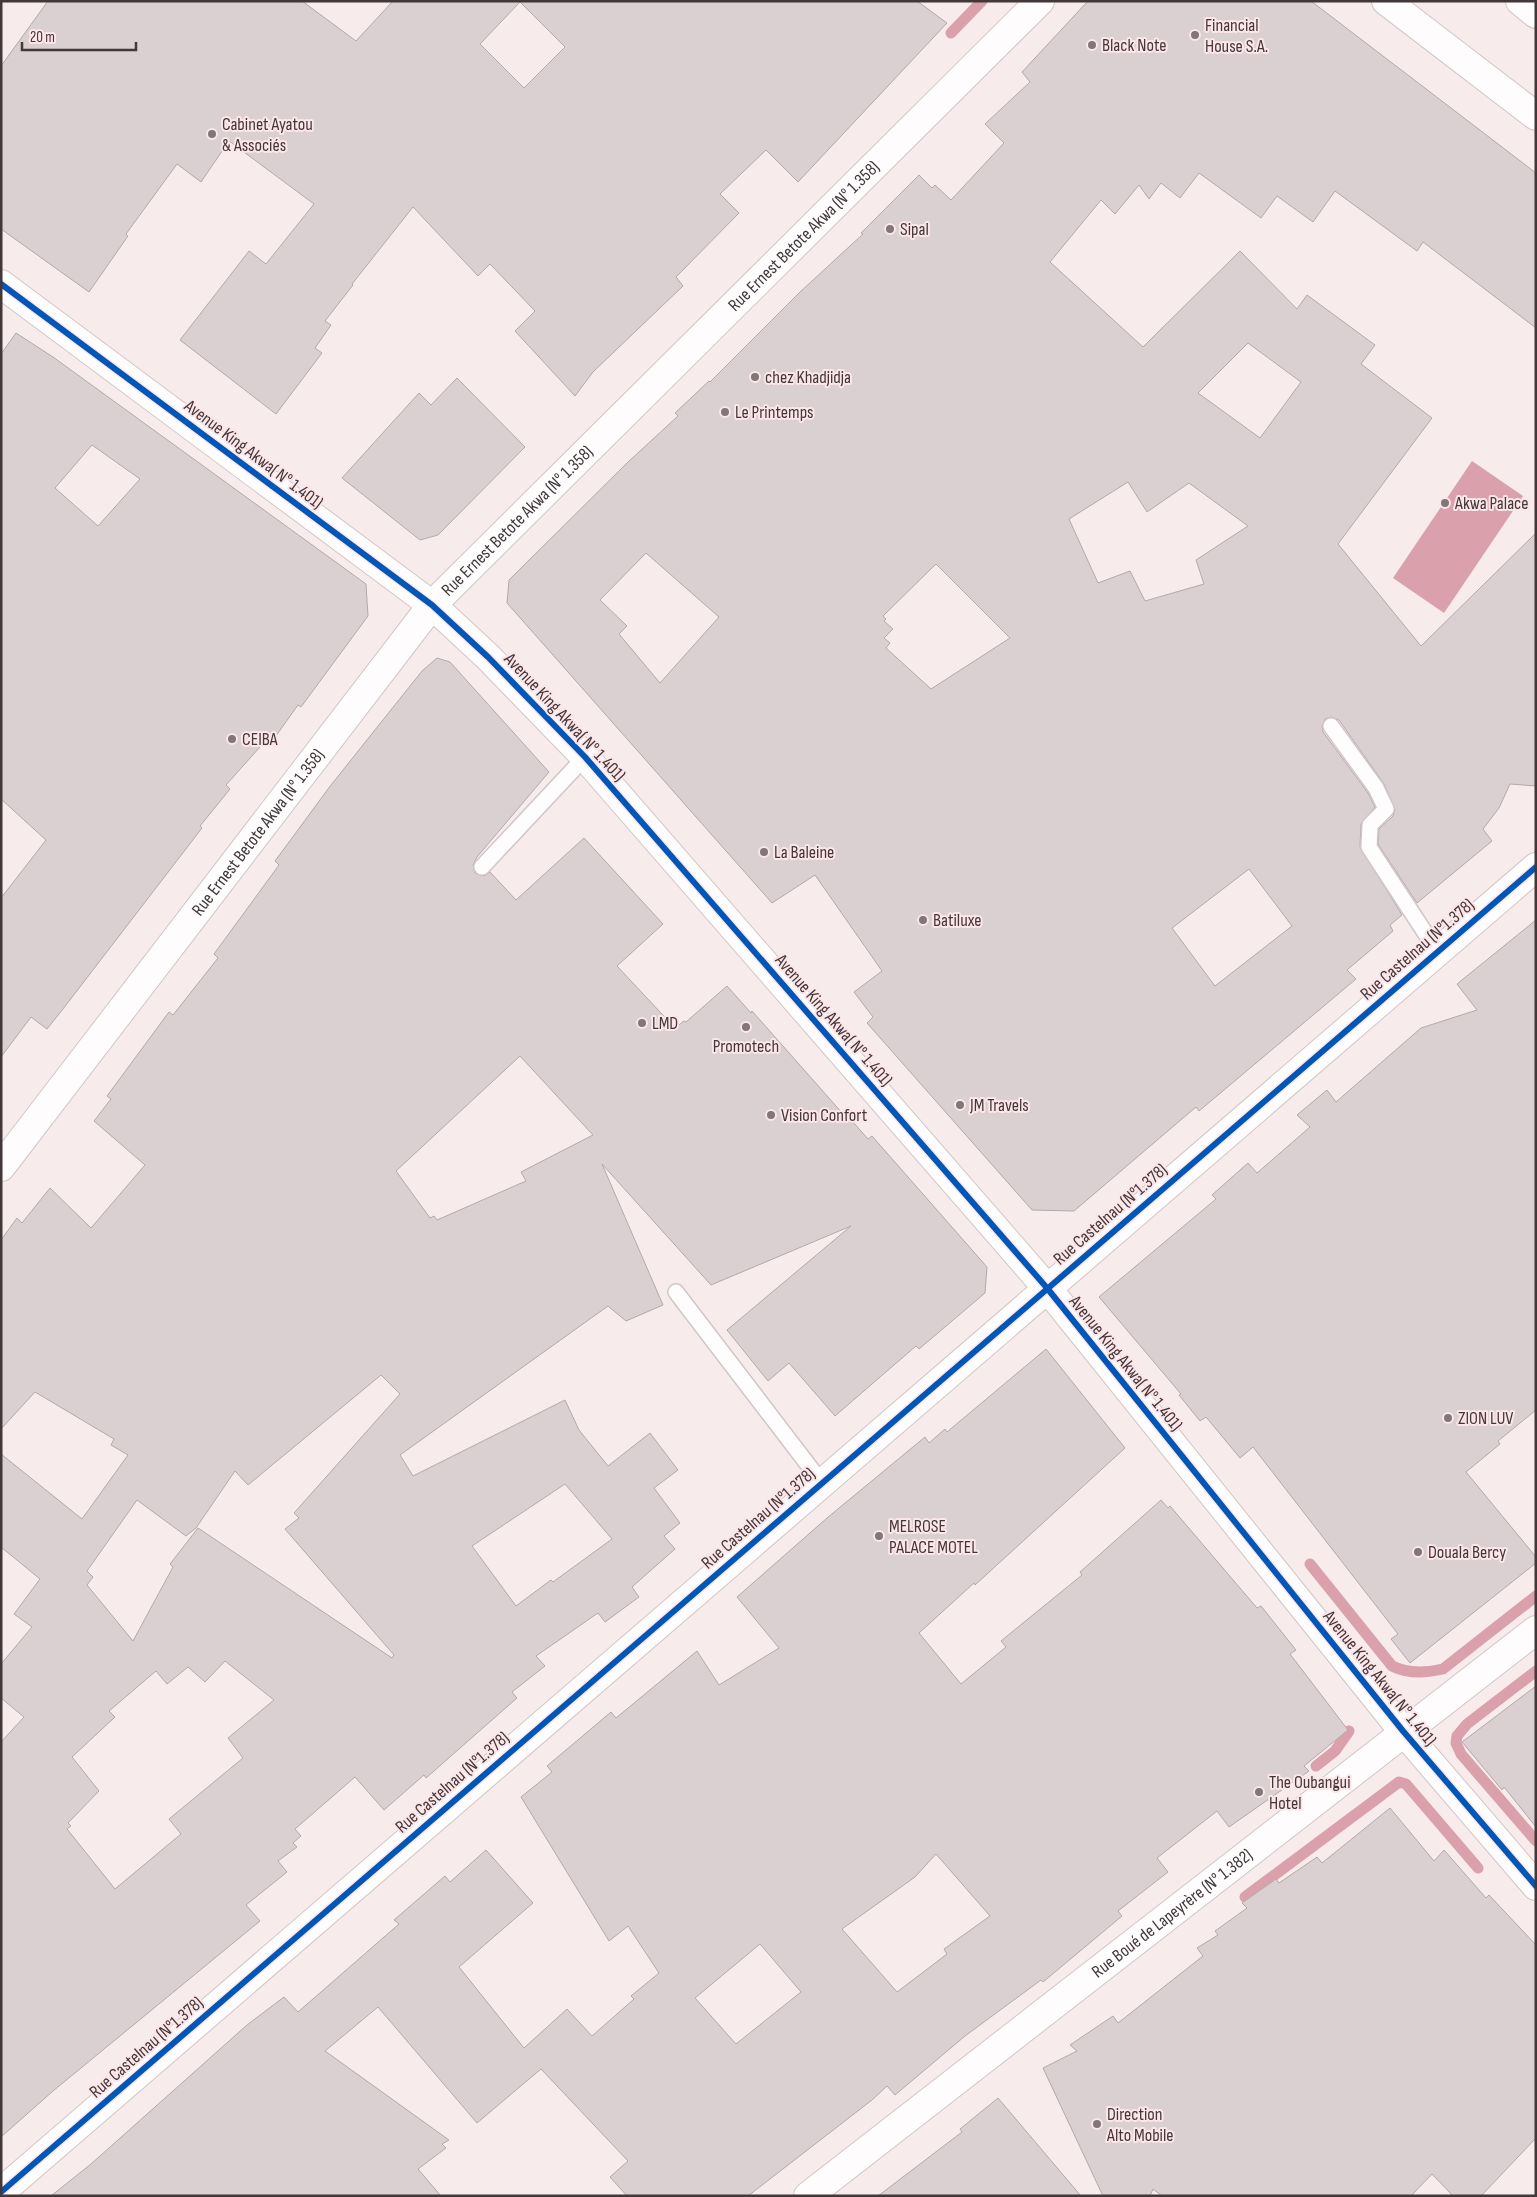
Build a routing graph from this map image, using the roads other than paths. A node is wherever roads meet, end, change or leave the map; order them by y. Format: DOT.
graph roads {
  1 [pos="1040,1"];
  2 [pos="1386,1"];
  3 [pos="1520,1"];
  4 [pos="1536,14"];
  5 [pos="1536,116"];
  6 [pos="1,284"];
  7 [pos="432,606"];
  8 [pos="1331,726"];
  9 [pos="585,757"];
  10 [pos="482,867"];
  11 [pos="1536,867"];
  12 [pos="1437,952"];
  13 [pos="1,1168"];
  14 [pos="1047,1288"];
  15 [pos="676,1292"];
  16 [pos="822,1483"];
  17 [pos="1536,1630"];
  18 [pos="1403,1731"];
  19 [pos="1536,1886"];
  20 [pos="1,2192"];
  21 [pos="808,2196"];
  1 -- 7 [label="street, Rue Ernest Betote Akwa (N° 1.358)"];
  2 -- 5 [label="street"];
  3 -- 4 [label="street"];
  6 -- 7 [label="street, Avenue King Akwa( N° 1.401)"];
  7 -- 9 [label="street, Avenue King Akwa( N° 1.401)"];
  7 -- 13 [label="street, Rue Ernest Betote Akwa (N° 1.358)"];
  8 -- 12 [label="lane"];
  9 -- 10 [label="lane"];
  9 -- 14 [label="street, Avenue King Akwa( N° 1.401)"];
  11 -- 12 [label="street, Rue Castelnau (N°1.378)"];
  12 -- 14 [label="street, Rue Castelnau (N°1.378)"];
  14 -- 16 [label="street, Rue Castelnau (N°1.378)"];
  14 -- 18 [label="street, Avenue King Akwa( N° 1.401)"];
  15 -- 16 [label="lane"];
  16 -- 20 [label="street, Rue Castelnau (N°1.378)"];
  17 -- 18 [label="street, Rue Boué de Lapeyrère (N° 1.382)"];
  18 -- 19 [label="street, Avenue King Akwa( N° 1.401)"];
  18 -- 21 [label="street, Rue Boué de Lapeyrère (N° 1.382)"];
}
